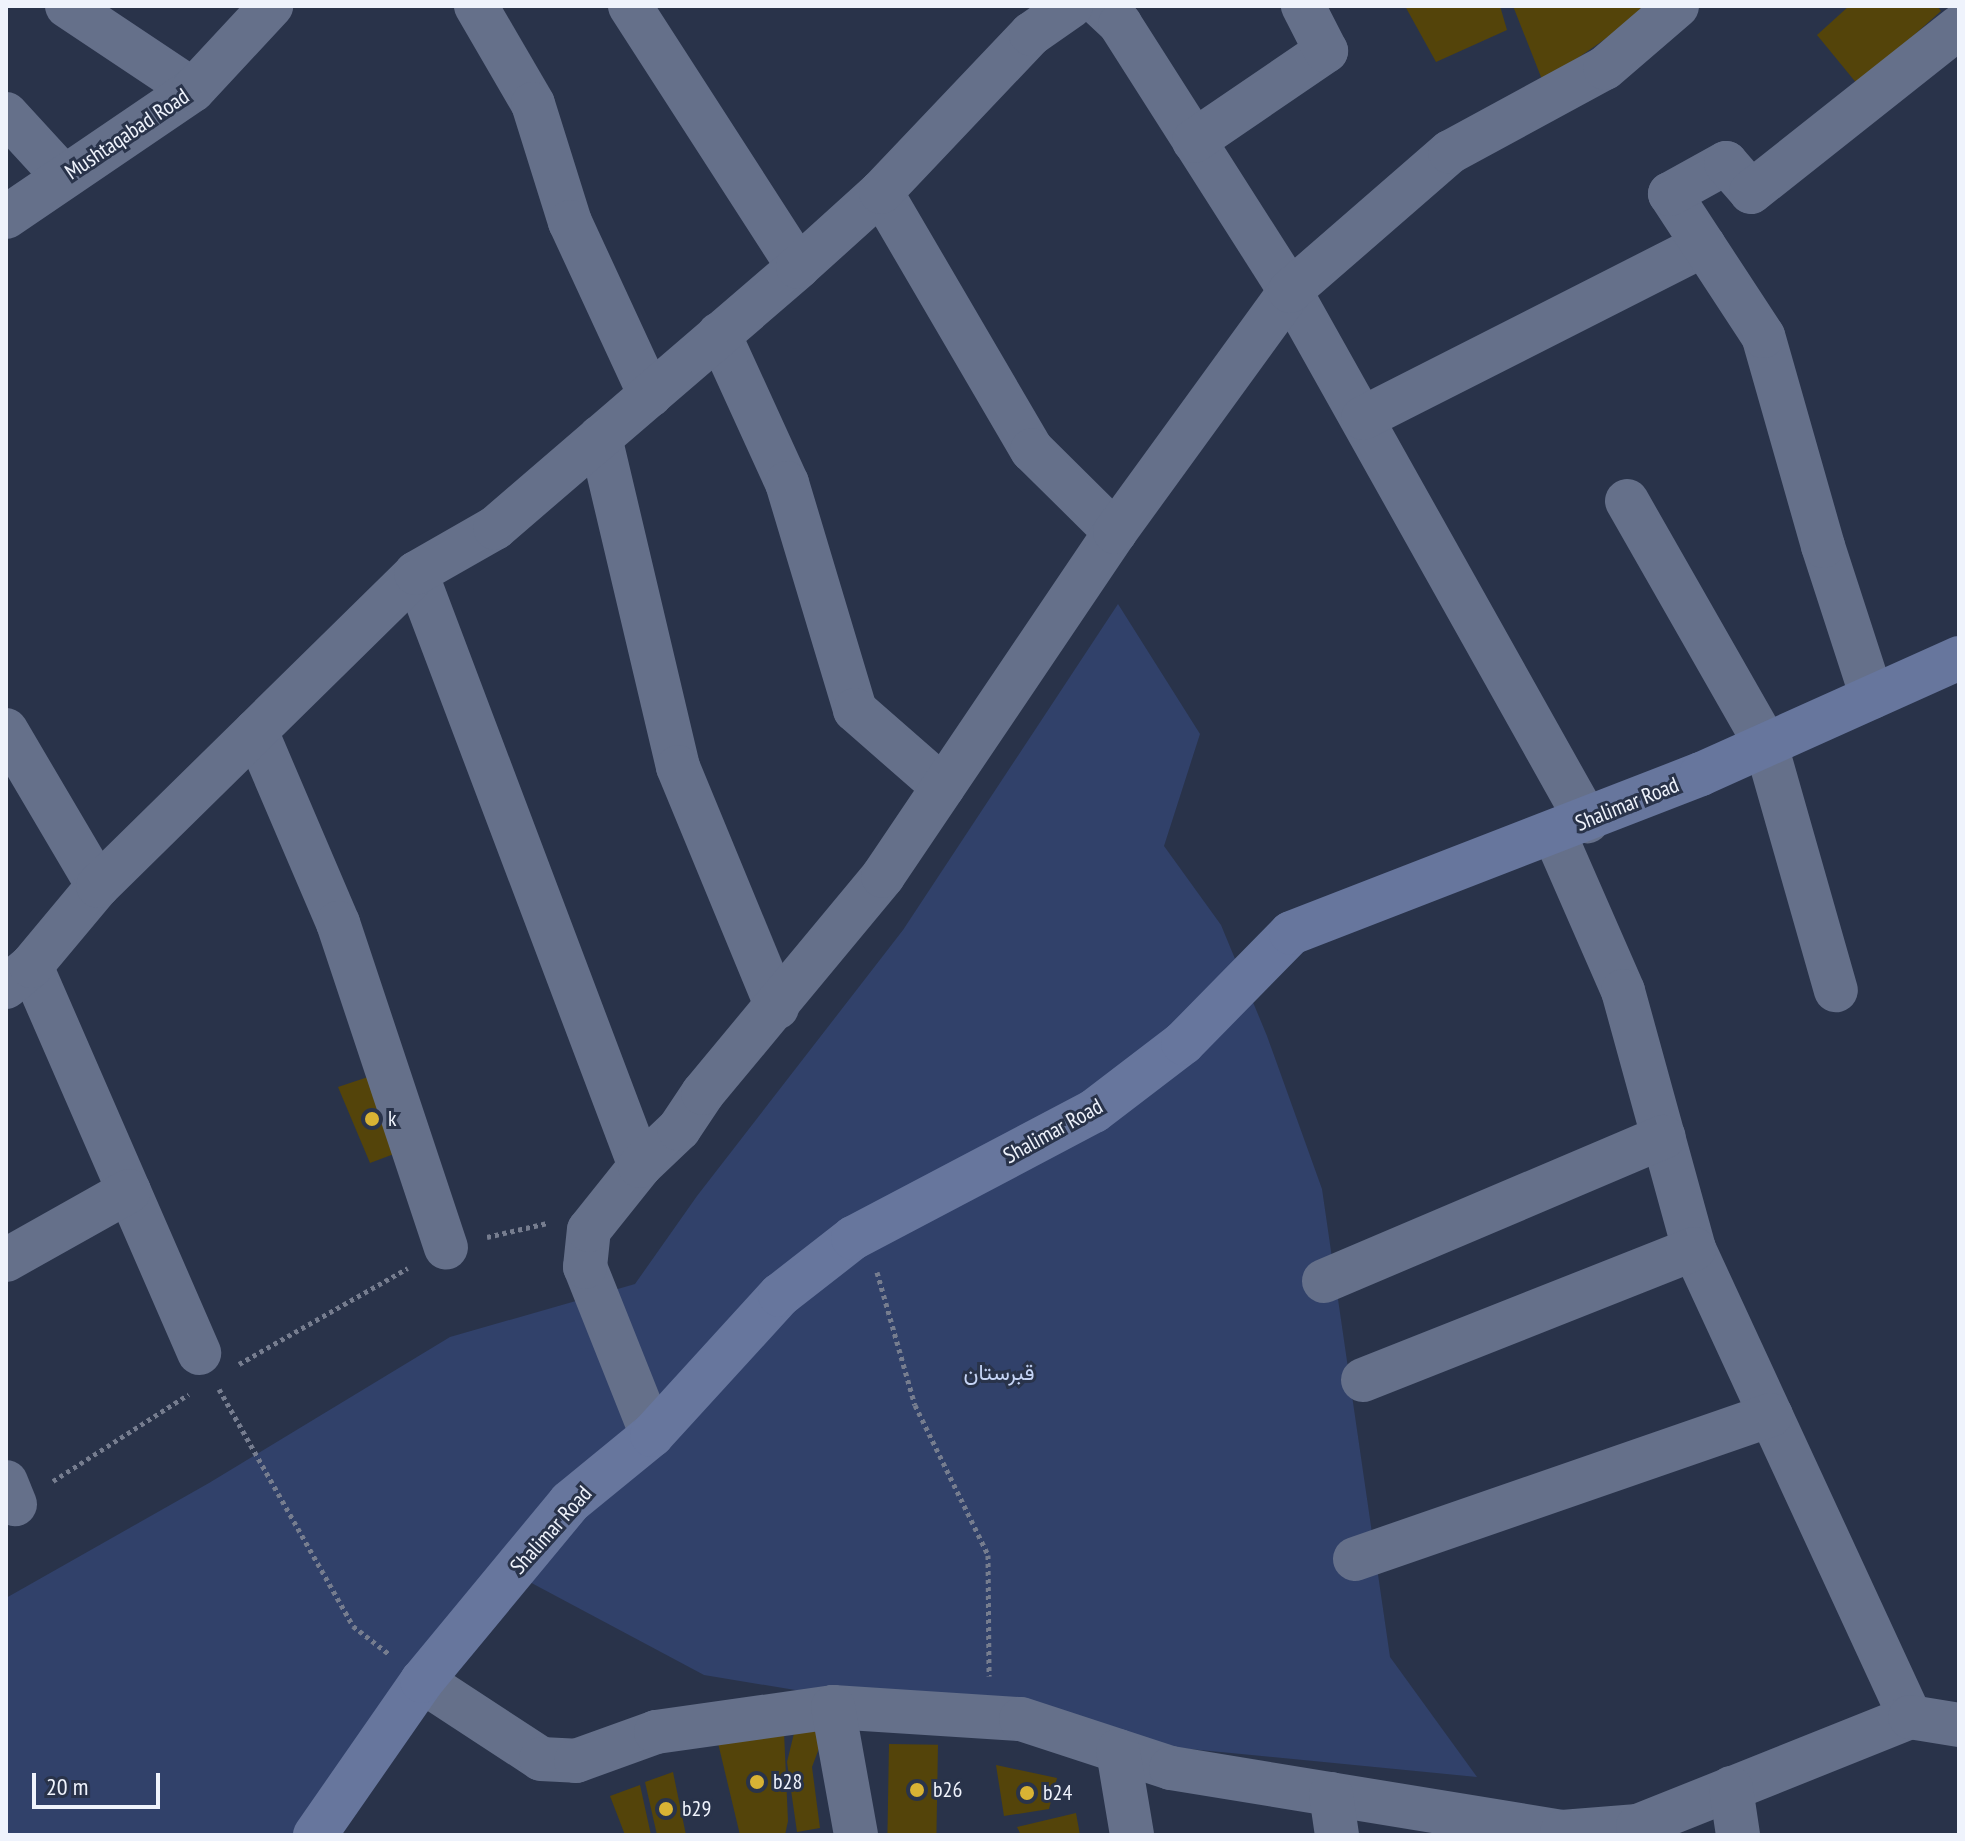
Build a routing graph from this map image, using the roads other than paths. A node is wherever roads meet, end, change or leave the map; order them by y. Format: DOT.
graph roads {
  1 [pos="67,6"];
  2 [pos="271,6"];
  3 [pos="476,6"];
  4 [pos="630,6"];
  5 [pos="1071,6"];
  6 [pos="1101,6"];
  7 [pos="1303,6"];
  8 [pos="1677,6"];
  9 [pos="1021,20"];
  10 [pos="1959,27"];
  11 [pos="193,90"];
  12 [pos="6,114"];
  13 [pos="1194,141"];
  14 [pos="63,176"];
  15 [pos="881,192"];
  16 [pos="6,217"];
  17 [pos="1704,245"];
  18 [pos="798,267"];
  19 [pos="1290,291"];
  20 [pos="719,334"];
  21 [pos="650,395"];
  22 [pos="1363,418"];
  23 [pos="600,437"];
  24 [pos="1627,501"];
  25 [pos="1115,532"];
  26 [pos="416,573"];
  27 [pos="1959,658"];
  28 [pos="1872,697"];
  29 [pos="6,730"];
  30 [pos="256,731"];
  31 [pos="1766,745"];
  32 [pos="943,787"];
  33 [pos="1570,827"];
  34 [pos="98,886"];
  35 [pos="19,977"];
  36 [pos="1836,990"];
  37 [pos="777,1007"];
  38 [pos="1664,1137"];
  39 [pos="640,1166"];
  40 [pos="129,1191"];
  41 [pos="446,1247"];
  42 [pos="1694,1249"];
  43 [pos="6,1260"];
  44 [pos="1324,1281"];
  45 [pos="206,1366"];
  46 [pos="1363,1380"];
  47 [pos="1771,1415"];
  48 [pos="652,1435"];
  49 [pos="1355,1559"];
  50 [pos="422,1681"];
  51 [pos="833,1707"];
  52 [pos="1910,1717"];
  53 [pos="1959,1725"];
  54 [pos="1118,1751"];
  55 [pos="1731,1788"];
  56 [pos="1334,1815"];
  57 [pos="315,1835"];
  58 [pos="856,1835"];
  59 [pos="1132,1835"];
  60 [pos="1738,1835"];
  1 -- 11 [label="street"];
  2 -- 11 [label="street, Mushtaqabad Road"];
  3 -- 21 [label="street"];
  4 -- 18 [label="street"];
  5 -- 9 [label="street"];
  6 -- 13 [label="street"];
  7 -- 13 [label="street"];
  8 -- 19 [label="street"];
  9 -- 15 [label="street"];
  10 -- 17 [label="street"];
  11 -- 14 [label="street, Mushtaqabad Road"];
  12 -- 14 [label="street"];
  13 -- 19 [label="street"];
  14 -- 16 [label="street, Mushtaqabad Road"];
  15 -- 18 [label="street"];
  15 -- 25 [label="street"];
  17 -- 22 [label="street"];
  17 -- 28 [label="street"];
  18 -- 20 [label="street"];
  19 -- 22 [label="street"];
  19 -- 25 [label="street"];
  20 -- 21 [label="street"];
  20 -- 32 [label="street"];
  21 -- 23 [label="street"];
  22 -- 33 [label="street"];
  23 -- 26 [label="street"];
  23 -- 37 [label="street"];
  24 -- 31 [label="street"];
  25 -- 32 [label="street"];
  26 -- 30 [label="street"];
  26 -- 39 [label="street"];
  27 -- 28 [label="street, Shalimar Road"];
  28 -- 31 [label="street, Shalimar Road"];
  29 -- 34 [label="street"];
  30 -- 34 [label="street"];
  30 -- 41 [label="street"];
  31 -- 33 [label="street, Shalimar Road"];
  31 -- 36 [label="street"];
  32 -- 37 [label="street"];
  33 -- 38 [label="street"];
  33 -- 48 [label="street, Shalimar Road"];
  34 -- 35 [label="street"];
  35 -- 40 [label="street"];
  37 -- 39 [label="street"];
  38 -- 42 [label="street"];
  38 -- 44 [label="street"];
  39 -- 48 [label="street"];
  40 -- 43 [label="street"];
  40 -- 45 [label="street"];
  42 -- 46 [label="street"];
  42 -- 47 [label="street"];
  47 -- 49 [label="street"];
  47 -- 52 [label="street"];
  48 -- 50 [label="street, Shalimar Road"];
  50 -- 51 [label="street"];
  50 -- 57 [label="street, Shalimar Road"];
  51 -- 54 [label="street"];
  51 -- 58 [label="street"];
  52 -- 53 [label="street"];
  52 -- 55 [label="street"];
  54 -- 56 [label="street"];
  54 -- 59 [label="street"];
  55 -- 56 [label="street"];
  55 -- 60 [label="street"];
}
